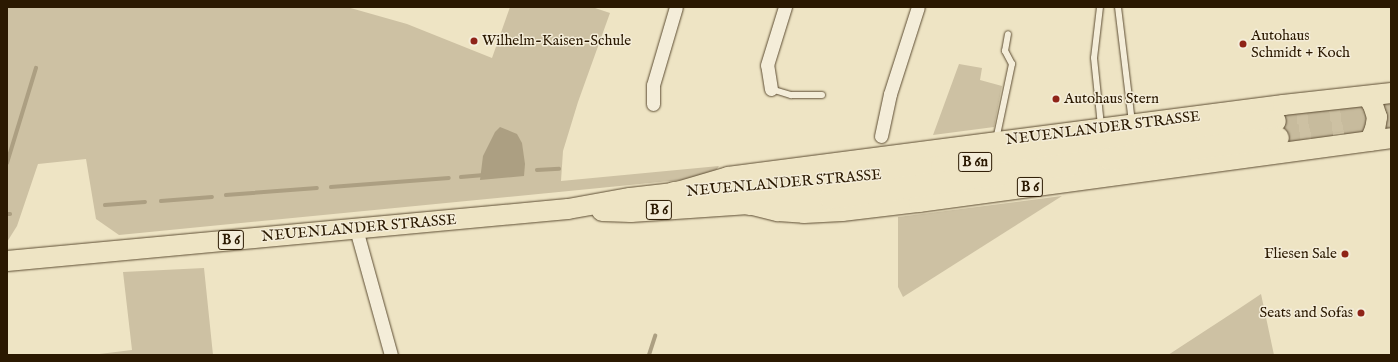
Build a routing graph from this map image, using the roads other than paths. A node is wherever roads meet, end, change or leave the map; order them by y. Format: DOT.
graph roads {
  1 [pos="676,7"];
  2 [pos="785,7"];
  3 [pos="918,7"];
  4 [pos="1100,7"];
  5 [pos="1118,7"];
  6 [pos="1008,34"];
  7 [pos="771,89"];
  8 [pos="1391,93"];
  9 [pos="822,95"];
  10 [pos="1368,97"];
  11 [pos="653,104"];
  12 [pos="1132,124"];
  13 [pos="1101,128"];
  14 [pos="881,136"];
  15 [pos="1385,140"];
  16 [pos="996,141"];
  17 [pos="674,194"];
  18 [pos="749,204"];
  19 [pos="568,209"];
  20 [pos="356,229"];
  21 [pos="7,260"];
  22 [pos="391,355"];
  1 -- 11 [label="street"];
  2 -- 7 [label="street"];
  3 -- 14 [label="street"];
  4 -- 13 [label="lane"];
  5 -- 12 [label="lane"];
  6 -- 16 [label="lane"];
  7 -- 9 [label="lane"];
  8 -- 10 [label="main road, NEUENLANDER STRASSE / B 6"];
  10 -- 12 [label="main road, NEUENLANDER STRASSE / B 6"];
  10 -- 15 [label="main road"];
  12 -- 13 [label="main road, NEUENLANDER STRASSE / B 6"];
  13 -- 16 [label="main road, NEUENLANDER STRASSE / B 6"];
  15 -- 18 [label="main road, NEUENLANDER STRASSE / B 6"];
  16 -- 17 [label="main road, NEUENLANDER STRASSE / B 6"];
  17 -- 18 [label="highway, NEUENLANDER STRASSE / B 6n"];
  17 -- 19 [label="main road, NEUENLANDER STRASSE / B 6"];
  18 -- 19 [label="main road, NEUENLANDER STRASSE / B 6"];
  19 -- 20 [label="main road, NEUENLANDER STRASSE / B 6"];
  20 -- 21 [label="main road, NEUENLANDER STRASSE / B 6"];
  20 -- 22 [label="street"];
}
